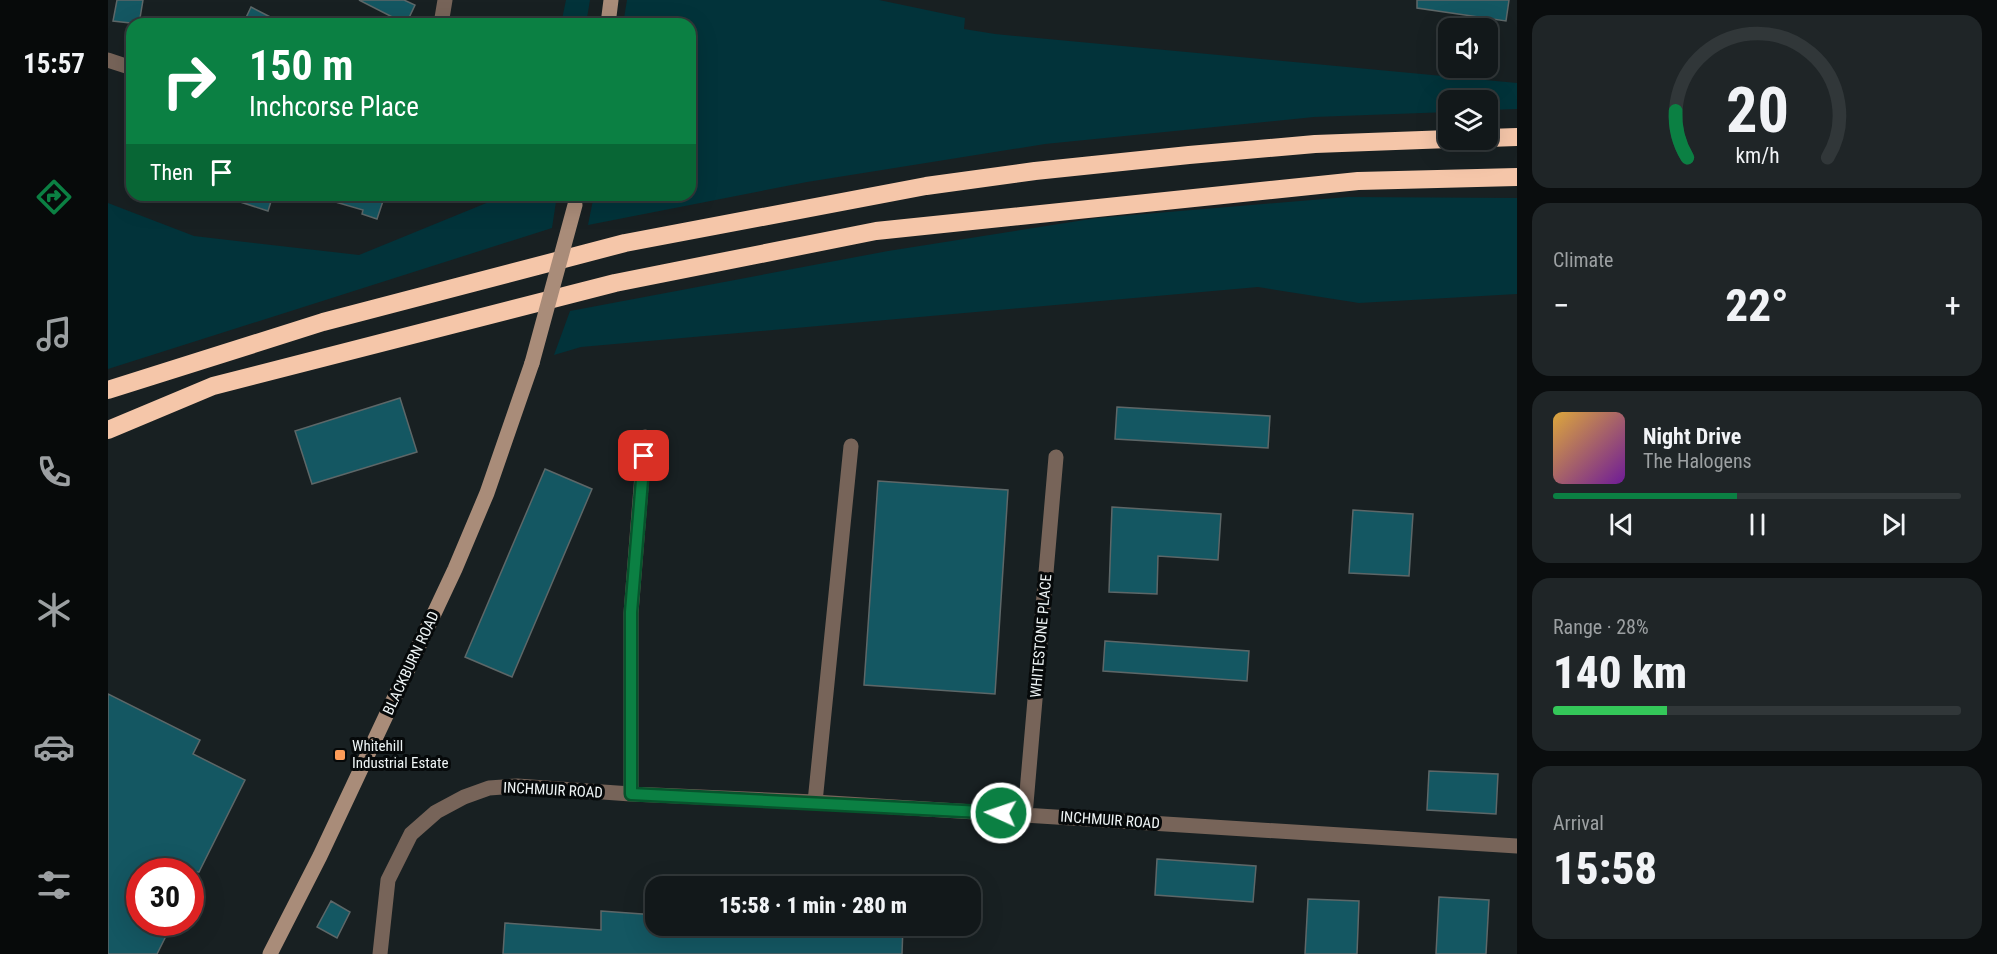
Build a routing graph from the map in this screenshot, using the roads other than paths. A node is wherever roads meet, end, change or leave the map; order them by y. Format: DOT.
graph roads {
  1 [pos="445,0"];
  2 [pos="611,0"];
  3 [pos="442,18"];
  4 [pos="609,18"];
  5 [pos="108,60"];
  6 [pos="126,66"];
  7 [pos="1517,137"];
  8 [pos="1498,138"];
  9 [pos="1438,139"];
  10 [pos="1517,177"];
  11 [pos="576,201"];
  12 [pos="108,390"];
  13 [pos="108,430"];
  14 [pos="645,437"];
  15 [pos="851,446"];
  16 [pos="1056,457"];
  17 [pos="631,794"];
  18 [pos="815,802"];
  19 [pos="1025,815"];
  20 [pos="1517,846"];
  21 [pos="270,954"];
  22 [pos="380,954"];
  1 -- 3 [label="street"];
  2 -- 4 [label="main road"];
  5 -- 6 [label="street"];
  7 -- 8 [label="highway"];
  9 -- 12 [label="highway"];
  10 -- 13 [label="highway"];
  11 -- 21 [label="main road, BLACKBURN ROAD, bridge"];
  14 -- 17 [label="street"];
  15 -- 18 [label="street"];
  16 -- 19 [label="street, WHITESTONE PLACE"];
  17 -- 18 [label="street, INCHMUIR ROAD"];
  17 -- 22 [label="street, INCHMUIR ROAD"];
  18 -- 19 [label="street, INCHMUIR ROAD"];
  19 -- 20 [label="street, INCHMUIR ROAD"];
}
